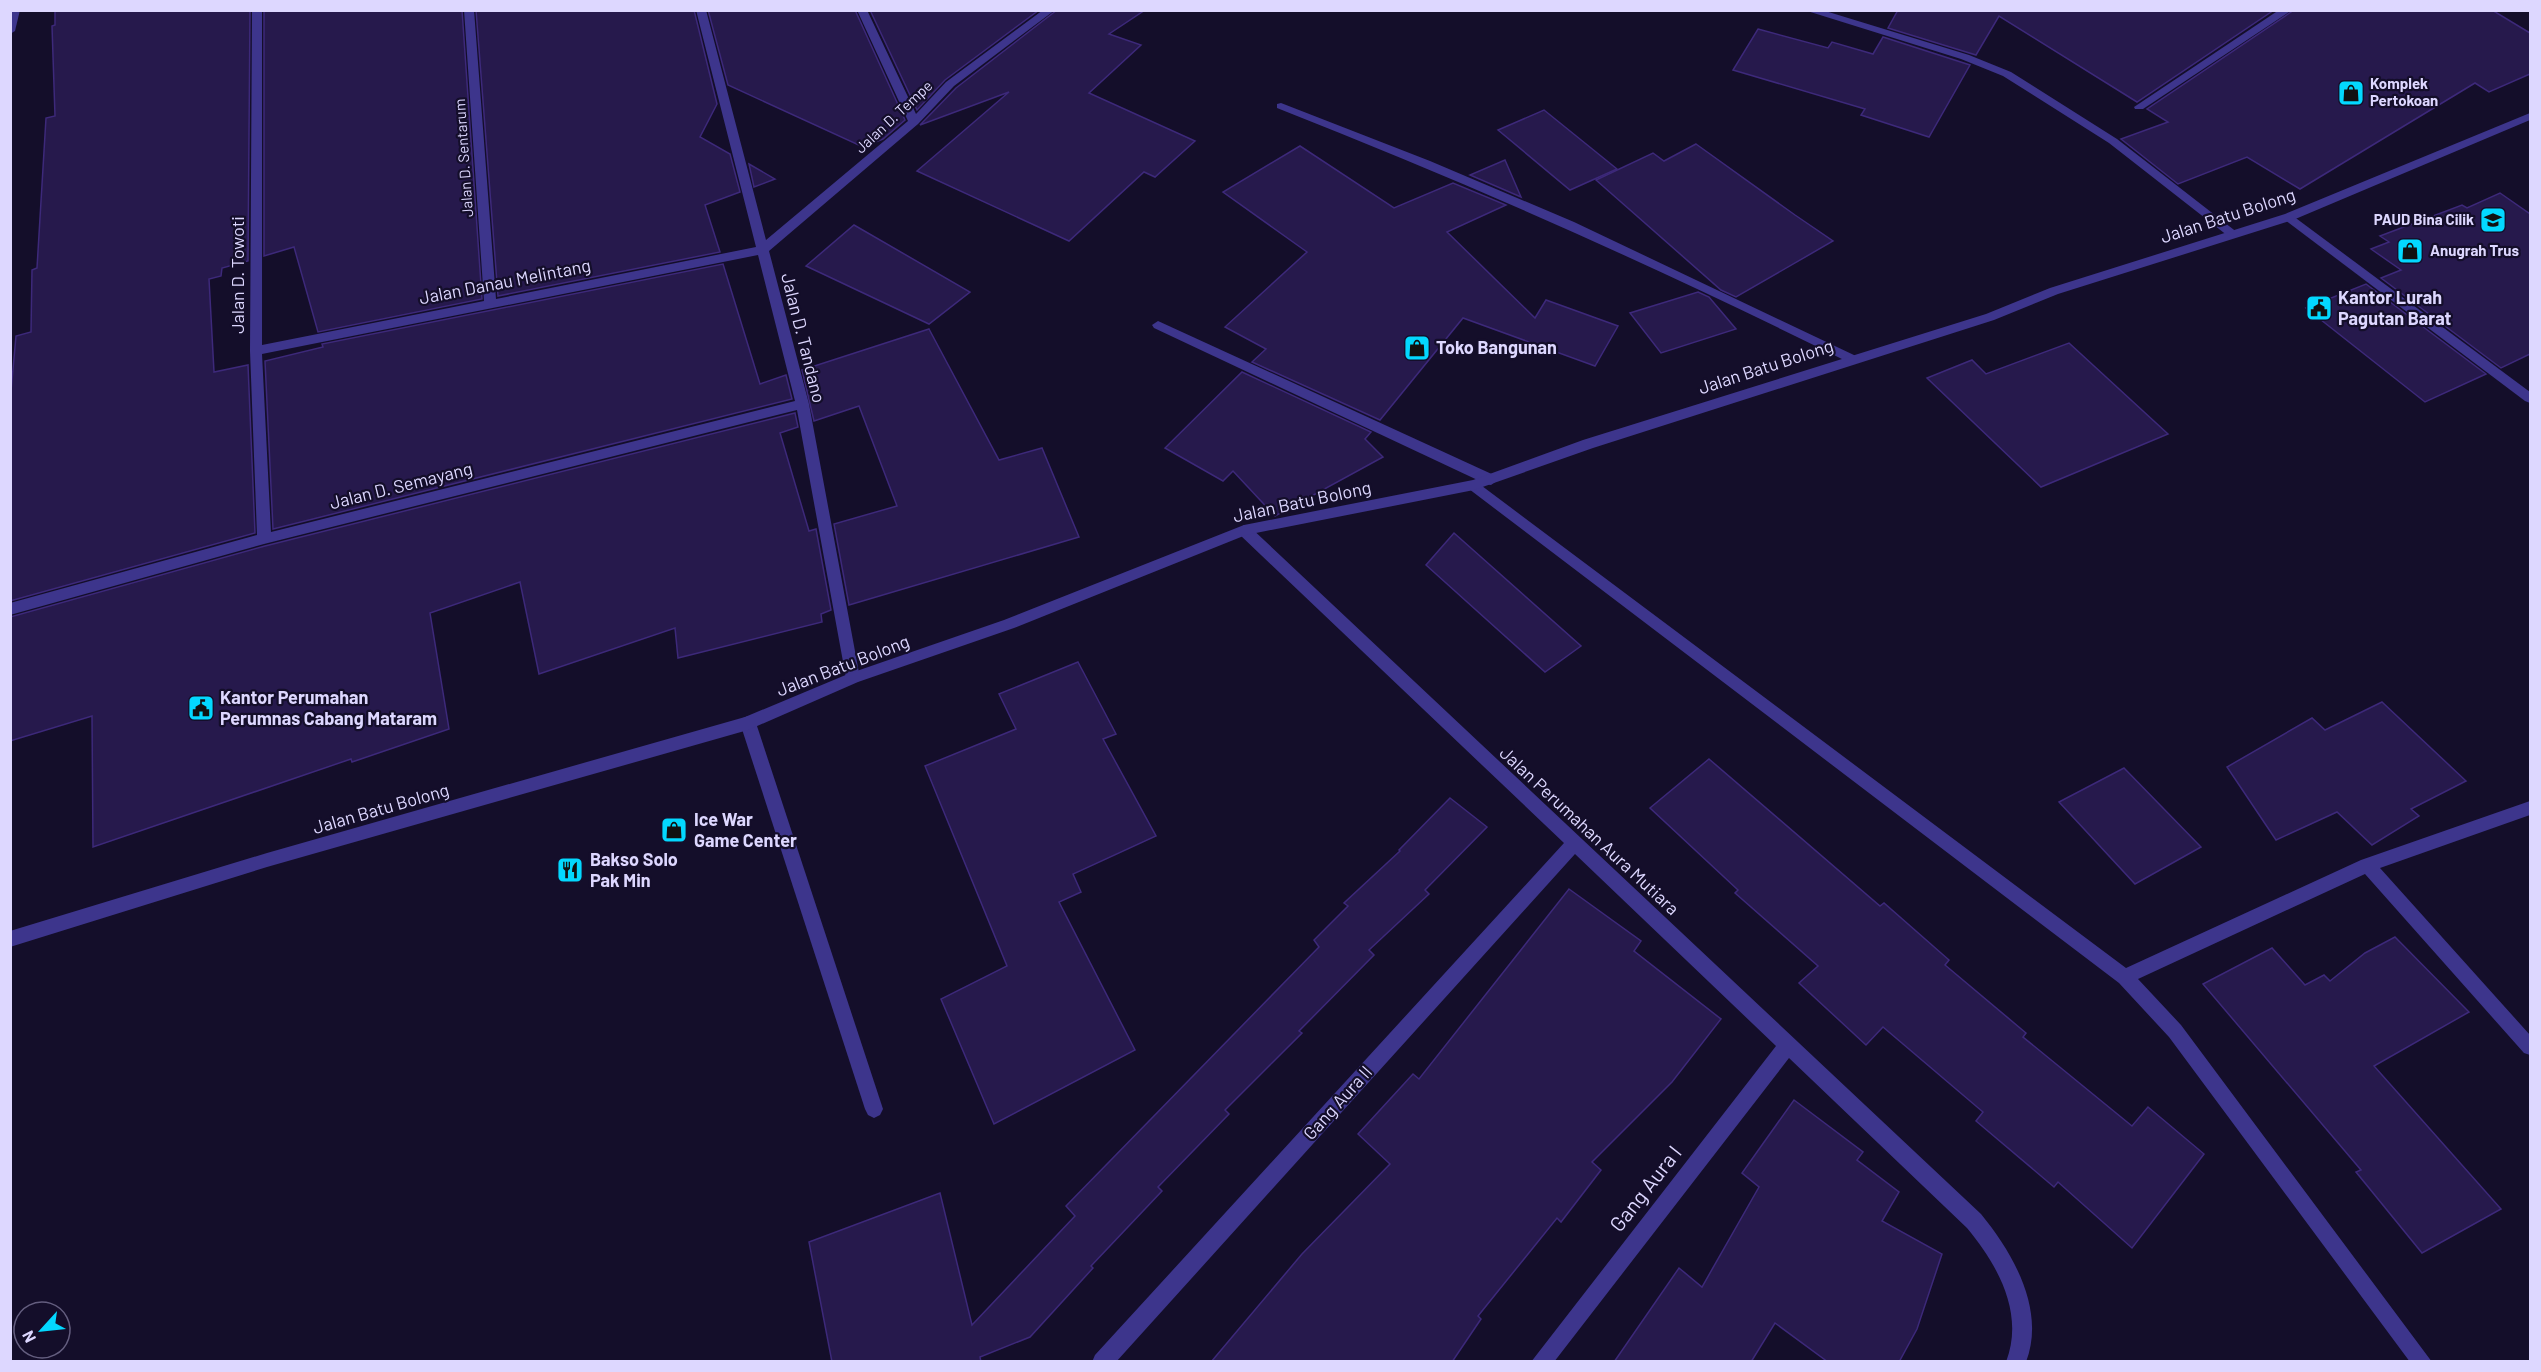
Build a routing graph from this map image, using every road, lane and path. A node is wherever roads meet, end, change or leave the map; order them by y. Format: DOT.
graph roads {
  1 [pos="15,10"];
  2 [pos="257,10"];
  3 [pos="468,10"];
  4 [pos="701,10"];
  5 [pos="862,10"];
  6 [pos="1050,10"];
  7 [pos="1809,10"];
  8 [pos="2287,10"];
  9 [pos="1834,13"];
  10 [pos="10,32"];
  11 [pos="1281,106"];
  12 [pos="2139,107"];
  13 [pos="2530,116"];
  14 [pos="914,123"];
  15 [pos="2289,217"];
  16 [pos="2232,233"];
  17 [pos="762,250"];
  18 [pos="490,303"];
  19 [pos="1158,325"];
  20 [pos="256,351"];
  21 [pos="1852,359"];
  22 [pos="2530,398"];
  23 [pos="802,404"];
  24 [pos="1491,480"];
  25 [pos="1474,485"];
  26 [pos="1244,530"];
  27 [pos="264,539"];
  28 [pos="10,609"];
  29 [pos="853,678"];
  30 [pos="748,723"];
  31 [pos="2530,808"];
  32 [pos="1574,844"];
  33 [pos="2367,865"];
  34 [pos="10,939"];
  35 [pos="2125,977"];
  36 [pos="1788,1045"];
  37 [pos="2530,1047"];
  38 [pos="874,1109"];
  39 [pos="1102,1362"];
  40 [pos="1540,1362"];
  41 [pos="2016,1362"];
  42 [pos="2422,1362"];
  1 -- 10 [label="street"];
  2 -- 20 [label="street, Jalan D. Towoti"];
  3 -- 18 [label="street, Jalan D. Sentarum"];
  4 -- 17 [label="street, Jalan D. Tandano"];
  5 -- 14 [label="street"];
  6 -- 14 [label="street, Jalan D. Tempe"];
  7 -- 9 [label="street"];
  8 -- 12 [label="street"];
  9 -- 16 [label="street"];
  11 -- 21 [label="street"];
  13 -- 15 [label="street, Jalan Batu Bolong"];
  14 -- 17 [label="street, Jalan D. Tempe"];
  15 -- 16 [label="street, Jalan Batu Bolong"];
  15 -- 22 [label="street"];
  16 -- 21 [label="street, Jalan Batu Bolong"];
  17 -- 18 [label="street, Jalan Danau Melintang"];
  17 -- 23 [label="street, Jalan D. Tandano"];
  18 -- 20 [label="street, Jalan Danau Melintang"];
  19 -- 24 [label="street"];
  20 -- 27 [label="street, Jalan D. Towoti"];
  21 -- 24 [label="street, Jalan Batu Bolong"];
  23 -- 27 [label="street, Jalan D. Semayang"];
  23 -- 29 [label="street, Jalan D. Tandano"];
  24 -- 25 [label="street, Jalan Batu Bolong"];
  25 -- 26 [label="street, Jalan Batu Bolong"];
  25 -- 35 [label="street"];
  26 -- 29 [label="street, Jalan Batu Bolong"];
  26 -- 32 [label="street, Jalan Perumahan Aura Mutiara"];
  27 -- 28 [label="street, Jalan D. Semayang"];
  29 -- 30 [label="street, Jalan Batu Bolong"];
  30 -- 34 [label="street, Jalan Batu Bolong"];
  30 -- 38 [label="street"];
  31 -- 33 [label="street"];
  32 -- 36 [label="street, Jalan Perumahan Aura Mutiara"];
  32 -- 39 [label="street, Gang Aura II"];
  33 -- 35 [label="street"];
  33 -- 37 [label="street"];
  35 -- 42 [label="street"];
  36 -- 40 [label="street, Gang Aura I"];
  36 -- 41 [label="street, Jalan Perumahan Aura Mutiara"];
}
